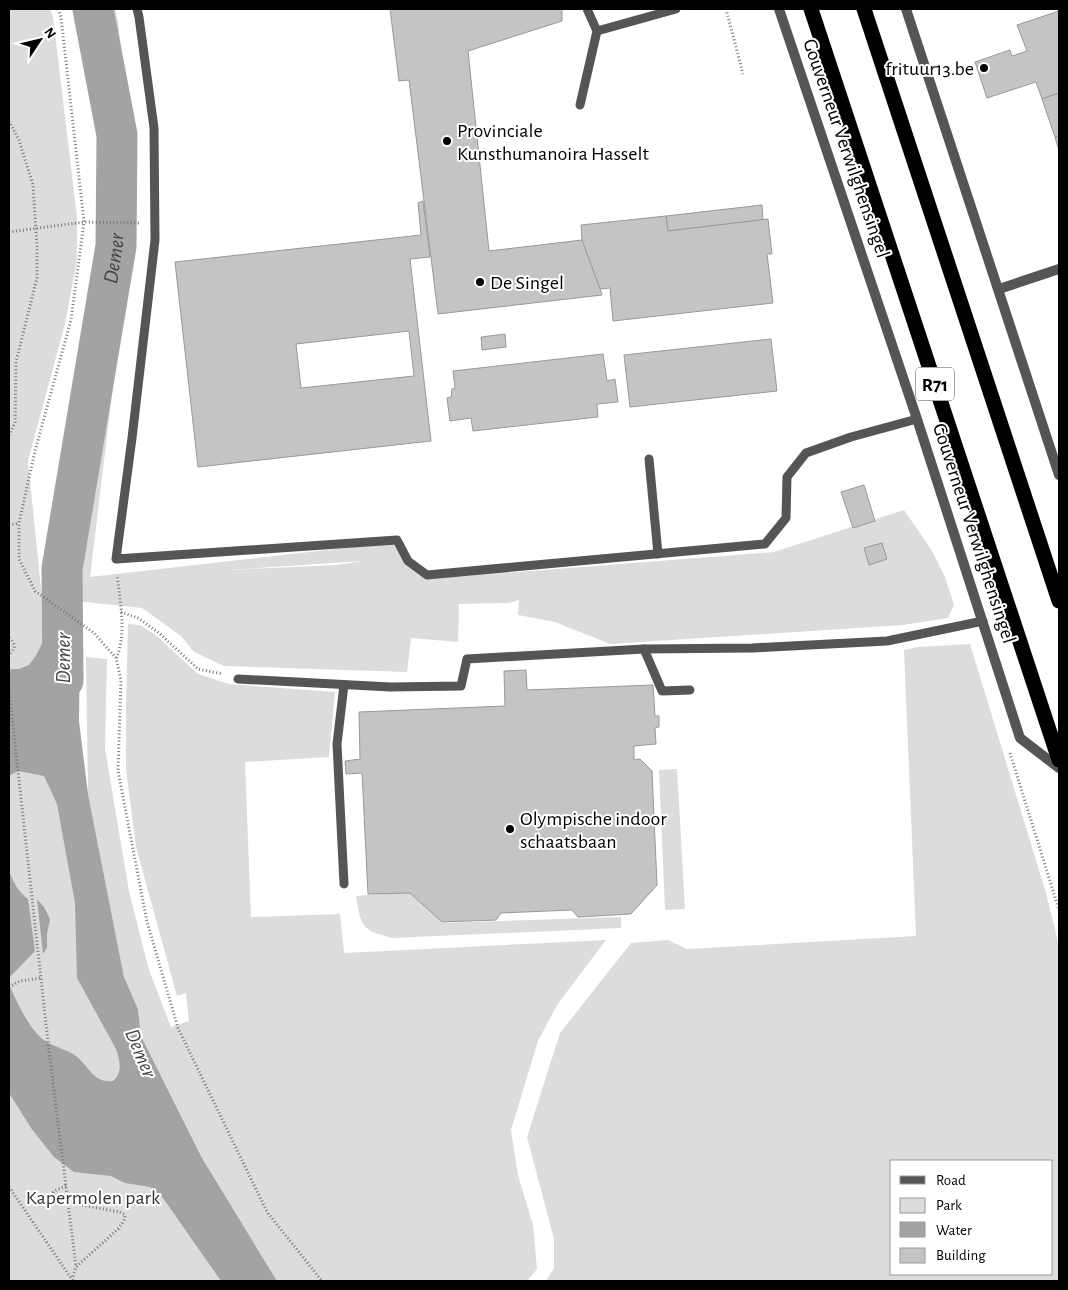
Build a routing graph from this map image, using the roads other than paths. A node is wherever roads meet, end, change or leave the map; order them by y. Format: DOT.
graph roads {
  1 [pos="137,9"];
  2 [pos="587,9"];
  3 [pos="676,9"];
  4 [pos="779,9"];
  5 [pos="811,9"];
  6 [pos="864,9"];
  7 [pos="906,9"];
  8 [pos="597,31"];
  9 [pos="580,105"];
  10 [pos="1059,270"];
  11 [pos="999,289"];
  12 [pos="917,419"];
  13 [pos="649,459"];
  14 [pos="1058,468"];
  15 [pos="658,554"];
  16 [pos="1059,601"];
  17 [pos="983,621"];
  18 [pos="644,649"];
  19 [pos="238,679"];
  20 [pos="344,685"];
  21 [pos="690,690"];
  22 [pos="1059,760"];
  23 [pos="1059,768"];
  24 [pos="344,884"];
  1 -- 15 [label="lane"];
  2 -- 8 [label="lane"];
  3 -- 8 [label="lane"];
  4 -- 12 [label="street, Gouverneur Verwilghensingel"];
  5 -- 22 [label="highway, Gouverneur Verwilghensingel / R71"];
  6 -- 16 [label="highway, R71"];
  7 -- 11 [label="street"];
  8 -- 9 [label="lane"];
  10 -- 11 [label="street"];
  11 -- 14 [label="street"];
  12 -- 15 [label="lane"];
  12 -- 17 [label="street, Gouverneur Verwilghensingel"];
  13 -- 15 [label="lane"];
  17 -- 18 [label="lane"];
  17 -- 23 [label="street, Gouverneur Verwilghensingel"];
  18 -- 20 [label="lane"];
  18 -- 21 [label="lane"];
  19 -- 20 [label="lane"];
  20 -- 24 [label="lane"];
}
